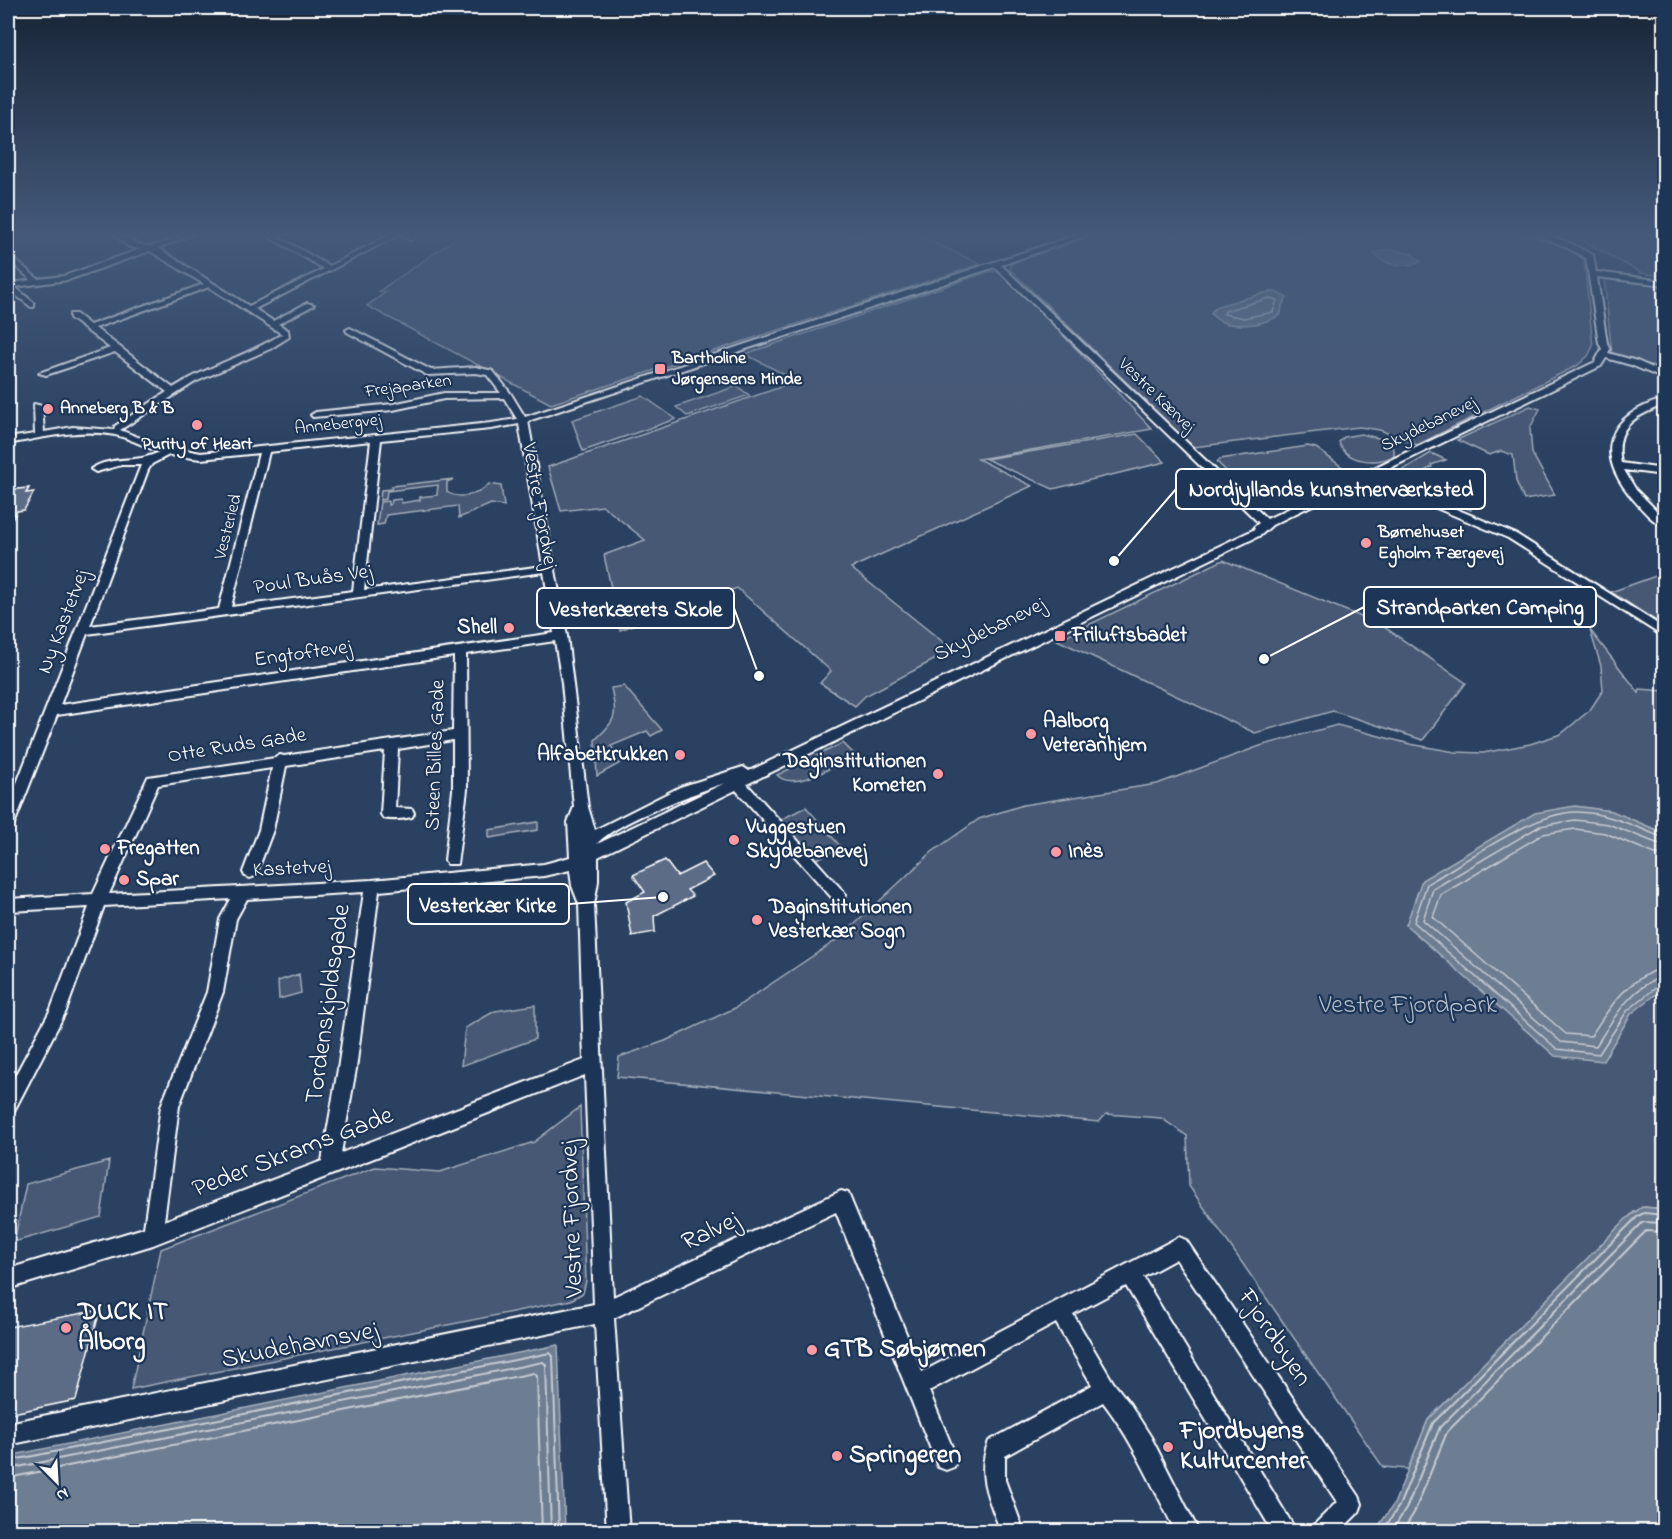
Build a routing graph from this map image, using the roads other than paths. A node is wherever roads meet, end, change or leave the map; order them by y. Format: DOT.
graph roads {
  1 [pos="147,307"];
  2 [pos="246,307"];
  3 [pos="253,307"];
  4 [pos="306,307"];
  5 [pos="866,307"];
  6 [pos="1040,307"];
  7 [pos="1598,307"];
  8 [pos="249,309"];
  9 [pos="73,316"];
  10 [pos="272,324"];
  11 [pos="88,328"];
  12 [pos="351,330"];
  13 [pos="116,349"];
  14 [pos="1605,355"];
  15 [pos="43,373"];
  16 [pos="1665,376"];
  17 [pos="174,393"];
  18 [pos="505,394"];
  19 [pos="1665,402"];
  20 [pos="37,406"];
  21 [pos="1650,407"];
  22 [pos="1665,413"];
  23 [pos="316,415"];
  24 [pos="520,420"];
  25 [pos="118,428"];
  26 [pos="67,432"];
  27 [pos="40,436"];
  28 [pos="376,438"];
  29 [pos="8,441"];
  30 [pos="265,449"];
  31 [pos="170,450"];
  32 [pos="149,462"];
  33 [pos="1618,466"];
  34 [pos="96,469"];
  35 [pos="1665,472"];
  36 [pos="1373,473"];
  37 [pos="1665,523"];
  38 [pos="1268,524"];
  39 [pos="550,568"];
  40 [pos="358,593"];
  41 [pos="224,612"];
  42 [pos="82,631"];
  43 [pos="1665,633"];
  44 [pos="561,636"];
  45 [pos="460,651"];
  46 [pos="52,711"];
  47 [pos="458,735"];
  48 [pos="392,744"];
  49 [pos="280,760"];
  50 [pos="736,780"];
  51 [pos="407,813"];
  52 [pos="8,822"];
  53 [pos="583,852"];
  54 [pos="452,860"];
  55 [pos="250,872"];
  56 [pos="372,886"];
  57 [pos="242,893"];
  58 [pos="838,895"];
  59 [pos="99,901"];
  60 [pos="8,905"];
  61 [pos="593,1064"];
  62 [pos="8,1105"];
  63 [pos="330,1166"];
  64 [pos="153,1235"];
  65 [pos="1130,1273"];
  66 [pos="8,1278"];
  67 [pos="1060,1310"];
  68 [pos="604,1312"];
  69 [pos="916,1386"];
  70 [pos="1106,1389"];
  71 [pos="8,1434"];
  72 [pos="946,1459"];
  73 [pos="618,1532"];
  74 [pos="1013,1532"];
  75 [pos="1188,1532"];
  76 [pos="1286,1532"];
  77 [pos="1323,1532"];
  1 -- 11 [label="street"];
  2 -- 8 [label="street"];
  3 -- 8 [label="street"];
  4 -- 10 [label="street"];
  5 -- 24 [label="street, Annebergvej"];
  6 -- 38 [label="street, Vestre Kærvej"];
  7 -- 14 [label="street"];
  8 -- 10 [label="street"];
  9 -- 11 [label="street"];
  10 -- 17 [label="street"];
  11 -- 13 [label="street"];
  12 -- 18 [label="street, Frejaparken"];
  13 -- 15 [label="street"];
  13 -- 17 [label="street"];
  14 -- 16 [label="street"];
  14 -- 36 [label="street, Skydebanevej"];
  17 -- 25 [label="street"];
  18 -- 23 [label="street, Frejaparken"];
  18 -- 24 [label="street, Frejaparken"];
  19 -- 21 [label="street"];
  20 -- 27 [label="street"];
  21 -- 22 [label="street"];
  21 -- 33 [label="street"];
  24 -- 28 [label="street, Annebergvej"];
  24 -- 39 [label="street, Vestre Fjordvej"];
  25 -- 26 [label="street, Annebergvej"];
  25 -- 31 [label="street, Annebergvej"];
  26 -- 27 [label="street, Annebergvej"];
  26 -- 31 [label="street, Annebergvej"];
  27 -- 29 [label="street, Annebergvej"];
  28 -- 30 [label="street, Annebergvej"];
  28 -- 40 [label="street"];
  30 -- 31 [label="street, Annebergvej"];
  30 -- 41 [label="street, Vesterled"];
  31 -- 32 [label="street"];
  32 -- 34 [label="street"];
  32 -- 42 [label="street, Ny Kastetvej"];
  33 -- 35 [label="street"];
  33 -- 37 [label="street"];
  36 -- 38 [label="street, Skydebanevej"];
  36 -- 43 [label="street"];
  38 -- 50 [label="street, Skydebanevej"];
  39 -- 40 [label="street, Poul Buås Vej"];
  39 -- 44 [label="street, Vestre Fjordvej"];
  40 -- 41 [label="street, Poul Buås Vej"];
  41 -- 42 [label="street, Poul Buås Vej"];
  42 -- 46 [label="street, Ny Kastetvej"];
  44 -- 45 [label="street, Engtoftevej"];
  44 -- 53 [label="street, Vestre Fjordvej"];
  45 -- 46 [label="street, Engtoftevej"];
  45 -- 47 [label="street, Steen Billes Gade"];
  46 -- 52 [label="street, Ny Kastetvej"];
  47 -- 48 [label="street, Otte Ruds Gade"];
  47 -- 54 [label="street, Steen Billes Gade"];
  48 -- 49 [label="street, Otte Ruds Gade"];
  48 -- 51 [label="street"];
  49 -- 55 [label="street"];
  49 -- 59 [label="street, Otte Ruds Gade"];
  50 -- 53 [label="street, Skydebanevej"];
  50 -- 58 [label="street"];
  53 -- 56 [label="street, Kastetvej"];
  53 -- 61 [label="street, Vestre Fjordvej"];
  56 -- 57 [label="street, Kastetvej"];
  56 -- 63 [label="street, Tordenskjoldsgade"];
  57 -- 59 [label="street, Kastetvej"];
  57 -- 64 [label="street"];
  59 -- 60 [label="street, Kastetvej"];
  59 -- 62 [label="street"];
  61 -- 63 [label="street, Peder Skrams Gade"];
  61 -- 68 [label="street, Vestre Fjordvej"];
  63 -- 64 [label="street, Peder Skrams Gade"];
  64 -- 66 [label="street, Peder Skrams Gade"];
  65 -- 67 [label="street, Fjordbyen"];
  65 -- 76 [label="street"];
  65 -- 77 [label="street, Fjordbyen"];
  67 -- 69 [label="street, Fjordbyen"];
  67 -- 70 [label="street"];
  68 -- 69 [label="street, Ralvej"];
  68 -- 71 [label="street, Skudehavnsvej"];
  68 -- 73 [label="street, Vestre Fjordvej"];
  69 -- 72 [label="street"];
  70 -- 74 [label="street"];
  70 -- 75 [label="street"];
}
